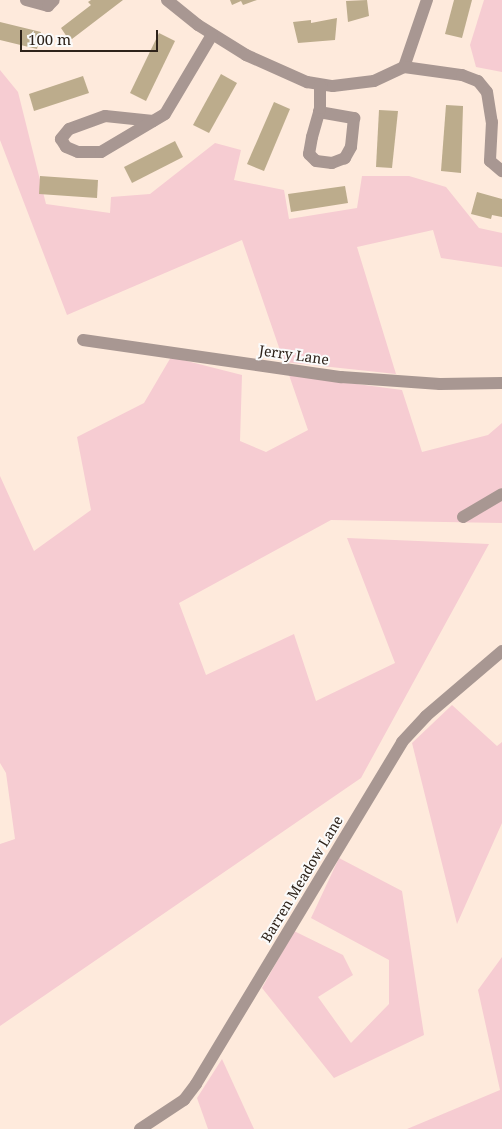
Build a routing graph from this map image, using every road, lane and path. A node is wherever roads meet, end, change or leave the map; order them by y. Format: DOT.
graph roads {
  1 [pos="26,0"];
  2 [pos="54,0"];
  3 [pos="167,0"];
  4 [pos="427,0"];
  5 [pos="212,35"];
  6 [pos="404,67"];
  7 [pos="320,85"];
  8 [pos="319,112"];
  9 [pos="153,121"];
  10 [pos="497,123"];
  11 [pos="502,171"];
  12 [pos="83,340"];
  13 [pos="502,383"];
  14 [pos="502,494"];
  15 [pos="462,517"];
  16 [pos="502,652"];
  17 [pos="140,1129"];
  1 -- 2 [label="street"];
  3 -- 5 [label="street"];
  4 -- 6 [label="street"];
  5 -- 7 [label="street"];
  5 -- 9 [label="street"];
  6 -- 7 [label="street"];
  6 -- 10 [label="street"];
  7 -- 8 [label="street"];
  8 -- 8 [label="street"];
  9 -- 9 [label="street"];
  10 -- 11 [label="street"];
  12 -- 13 [label="street, Jerry Lane"];
  14 -- 15 [label="street"];
  16 -- 17 [label="street, Barren Meadow Lane"];
}
